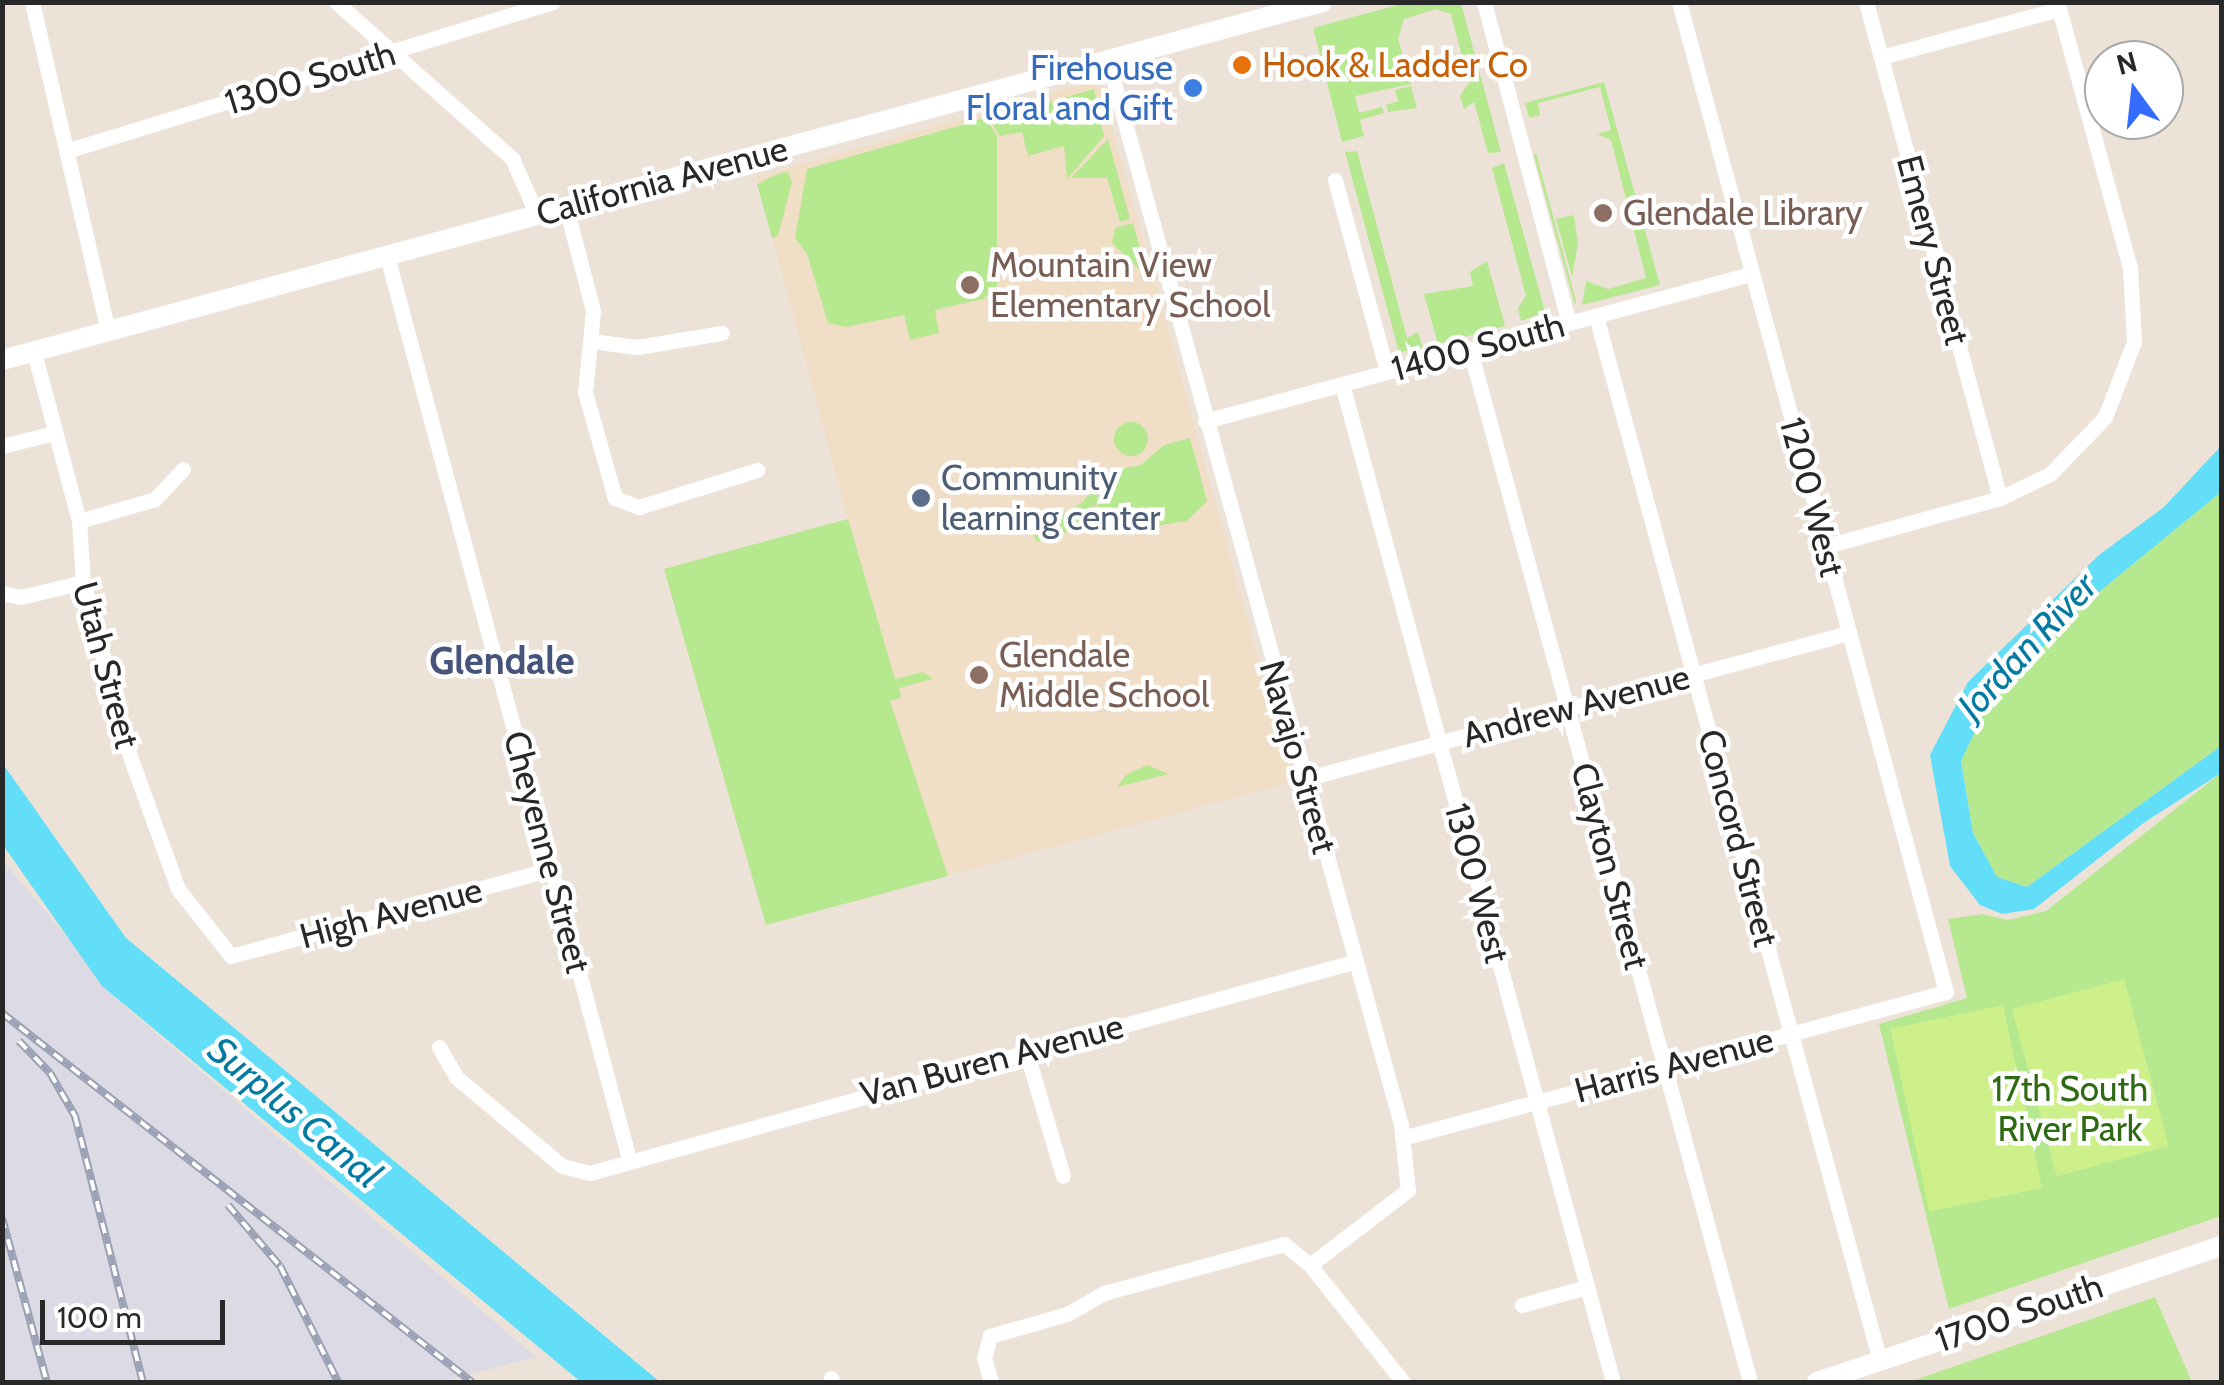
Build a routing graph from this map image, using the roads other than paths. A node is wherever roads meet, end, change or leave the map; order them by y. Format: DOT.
graph roads {
  1 [pos="32,2"];
  2 [pos="336,2"];
  3 [pos="553,2"];
  4 [pos="1484,2"];
  5 [pos="1678,2"];
  6 [pos="1866,2"];
  7 [pos="1314,4"];
  8 [pos="393,52"];
  9 [pos="1881,56"];
  10 [pos="1108,60"];
  11 [pos="2084,79"];
  12 [pos="2102,140"];
  13 [pos="66,151"];
  14 [pos="1335,180"];
  15 [pos="566,207"];
  16 [pos="537,215"];
  17 [pos="387,256"];
  18 [pos="1751,274"];
  19 [pos="1596,316"];
  20 [pos="1569,323"];
  21 [pos="108,332"];
  22 [pos="722,333"];
  23 [pos="590,341"];
  24 [pos="1470,350"];
  25 [pos="34,352"];
  26 [pos="2,360"];
  27 [pos="1387,372"];
  28 [pos="1342,384"];
  29 [pos="1206,421"];
  30 [pos="54,432"];
  31 [pos="2,446"];
  32 [pos="183,469"];
  33 [pos="757,470"];
  34 [pos="2000,498"];
  35 [pos="78,521"];
  36 [pos="1826,546"];
  37 [pos="82,582"];
  38 [pos="2,593"];
  39 [pos="1849,633"];
  40 [pos="1694,675"];
  41 [pos="1567,709"];
  42 [pos="1439,743"];
  43 [pos="1304,779"];
  44 [pos="551,870"];
  45 [pos="232,956"];
  46 [pos="1356,961"];
  47 [pos="1946,992"];
  48 [pos="1791,1034"];
  49 [pos="439,1046"];
  50 [pos="1026,1051"];
  51 [pos="1664,1068"];
  52 [pos="1536,1102"];
  53 [pos="1402,1138"];
  54 [pos="629,1159"];
  55 [pos="1063,1176"];
  56 [pos="2222,1246"];
  57 [pos="1310,1265"];
  58 [pos="1587,1287"];
  59 [pos="1522,1305"];
  60 [pos="1880,1360"];
  61 [pos="991,1382"];
  62 [pos="1403,1382"];
  63 [pos="1613,1382"];
  64 [pos="1750,1382"];
  65 [pos="1817,1382"];
  1 -- 13 [label="street"];
  2 -- 8 [label="street"];
  3 -- 8 [label="street, 1300 South"];
  4 -- 20 [label="street"];
  5 -- 18 [label="street, 1200 West"];
  6 -- 9 [label="street, Emery Street"];
  7 -- 10 [label="main road, California Avenue"];
  8 -- 13 [label="street, 1300 South"];
  8 -- 16 [label="street"];
  9 -- 11 [label="street"];
  9 -- 34 [label="street, Emery Street"];
  10 -- 15 [label="main road, California Avenue"];
  10 -- 29 [label="street, Navajo Street"];
  12 -- 34 [label="street"];
  13 -- 21 [label="street"];
  14 -- 27 [label="street"];
  15 -- 16 [label="main road, California Avenue"];
  15 -- 23 [label="street"];
  16 -- 17 [label="main road, California Avenue"];
  17 -- 21 [label="main road, California Avenue"];
  17 -- 44 [label="street, Cheyenne Street"];
  18 -- 19 [label="street, 1400 South"];
  18 -- 36 [label="street, 1200 West"];
  19 -- 20 [label="street, 1400 South"];
  19 -- 40 [label="street, Concord Street"];
  20 -- 24 [label="street, 1400 South"];
  21 -- 25 [label="main road, California Avenue"];
  22 -- 23 [label="street"];
  23 -- 33 [label="street"];
  24 -- 27 [label="street, 1400 South"];
  24 -- 41 [label="street, Clayton Street"];
  25 -- 26 [label="main road, California Avenue"];
  25 -- 30 [label="street, Utah Street"];
  27 -- 28 [label="street, 1400 South"];
  28 -- 29 [label="street, 1400 South"];
  28 -- 42 [label="street, 1300 West"];
  29 -- 43 [label="street, Navajo Street"];
  30 -- 31 [label="street"];
  30 -- 35 [label="street, Utah Street"];
  32 -- 35 [label="street"];
  34 -- 36 [label="street"];
  35 -- 37 [label="street, Utah Street"];
  36 -- 39 [label="street, 1200 West"];
  37 -- 38 [label="street"];
  37 -- 45 [label="street, Utah Street"];
  39 -- 40 [label="street, Andrew Avenue"];
  39 -- 47 [label="street, 1200 West"];
  40 -- 41 [label="street, Andrew Avenue"];
  40 -- 48 [label="street, Concord Street"];
  41 -- 42 [label="street, Andrew Avenue"];
  41 -- 51 [label="street, Clayton Street"];
  42 -- 43 [label="street, Andrew Avenue"];
  42 -- 52 [label="street, 1300 West"];
  43 -- 46 [label="street, Navajo Street"];
  44 -- 45 [label="street, High Avenue"];
  44 -- 54 [label="street, Cheyenne Street"];
  46 -- 50 [label="street, Van Buren Avenue"];
  46 -- 53 [label="street, Navajo Street"];
  47 -- 48 [label="street, Harris Avenue"];
  48 -- 51 [label="street, Harris Avenue"];
  48 -- 60 [label="street, Concord Street"];
  49 -- 54 [label="street, Van Buren Avenue"];
  50 -- 54 [label="street, Van Buren Avenue"];
  50 -- 55 [label="street"];
  51 -- 52 [label="street, Harris Avenue"];
  51 -- 64 [label="street, Clayton Street"];
  52 -- 53 [label="street, Harris Avenue"];
  52 -- 58 [label="street, 1300 West"];
  53 -- 57 [label="street, Navajo Street"];
  56 -- 60 [label="main road, 1700 South"];
  57 -- 61 [label="street"];
  57 -- 62 [label="street"];
  58 -- 59 [label="street"];
  58 -- 63 [label="street, 1300 West"];
  60 -- 65 [label="main road, 1700 South"];
}
